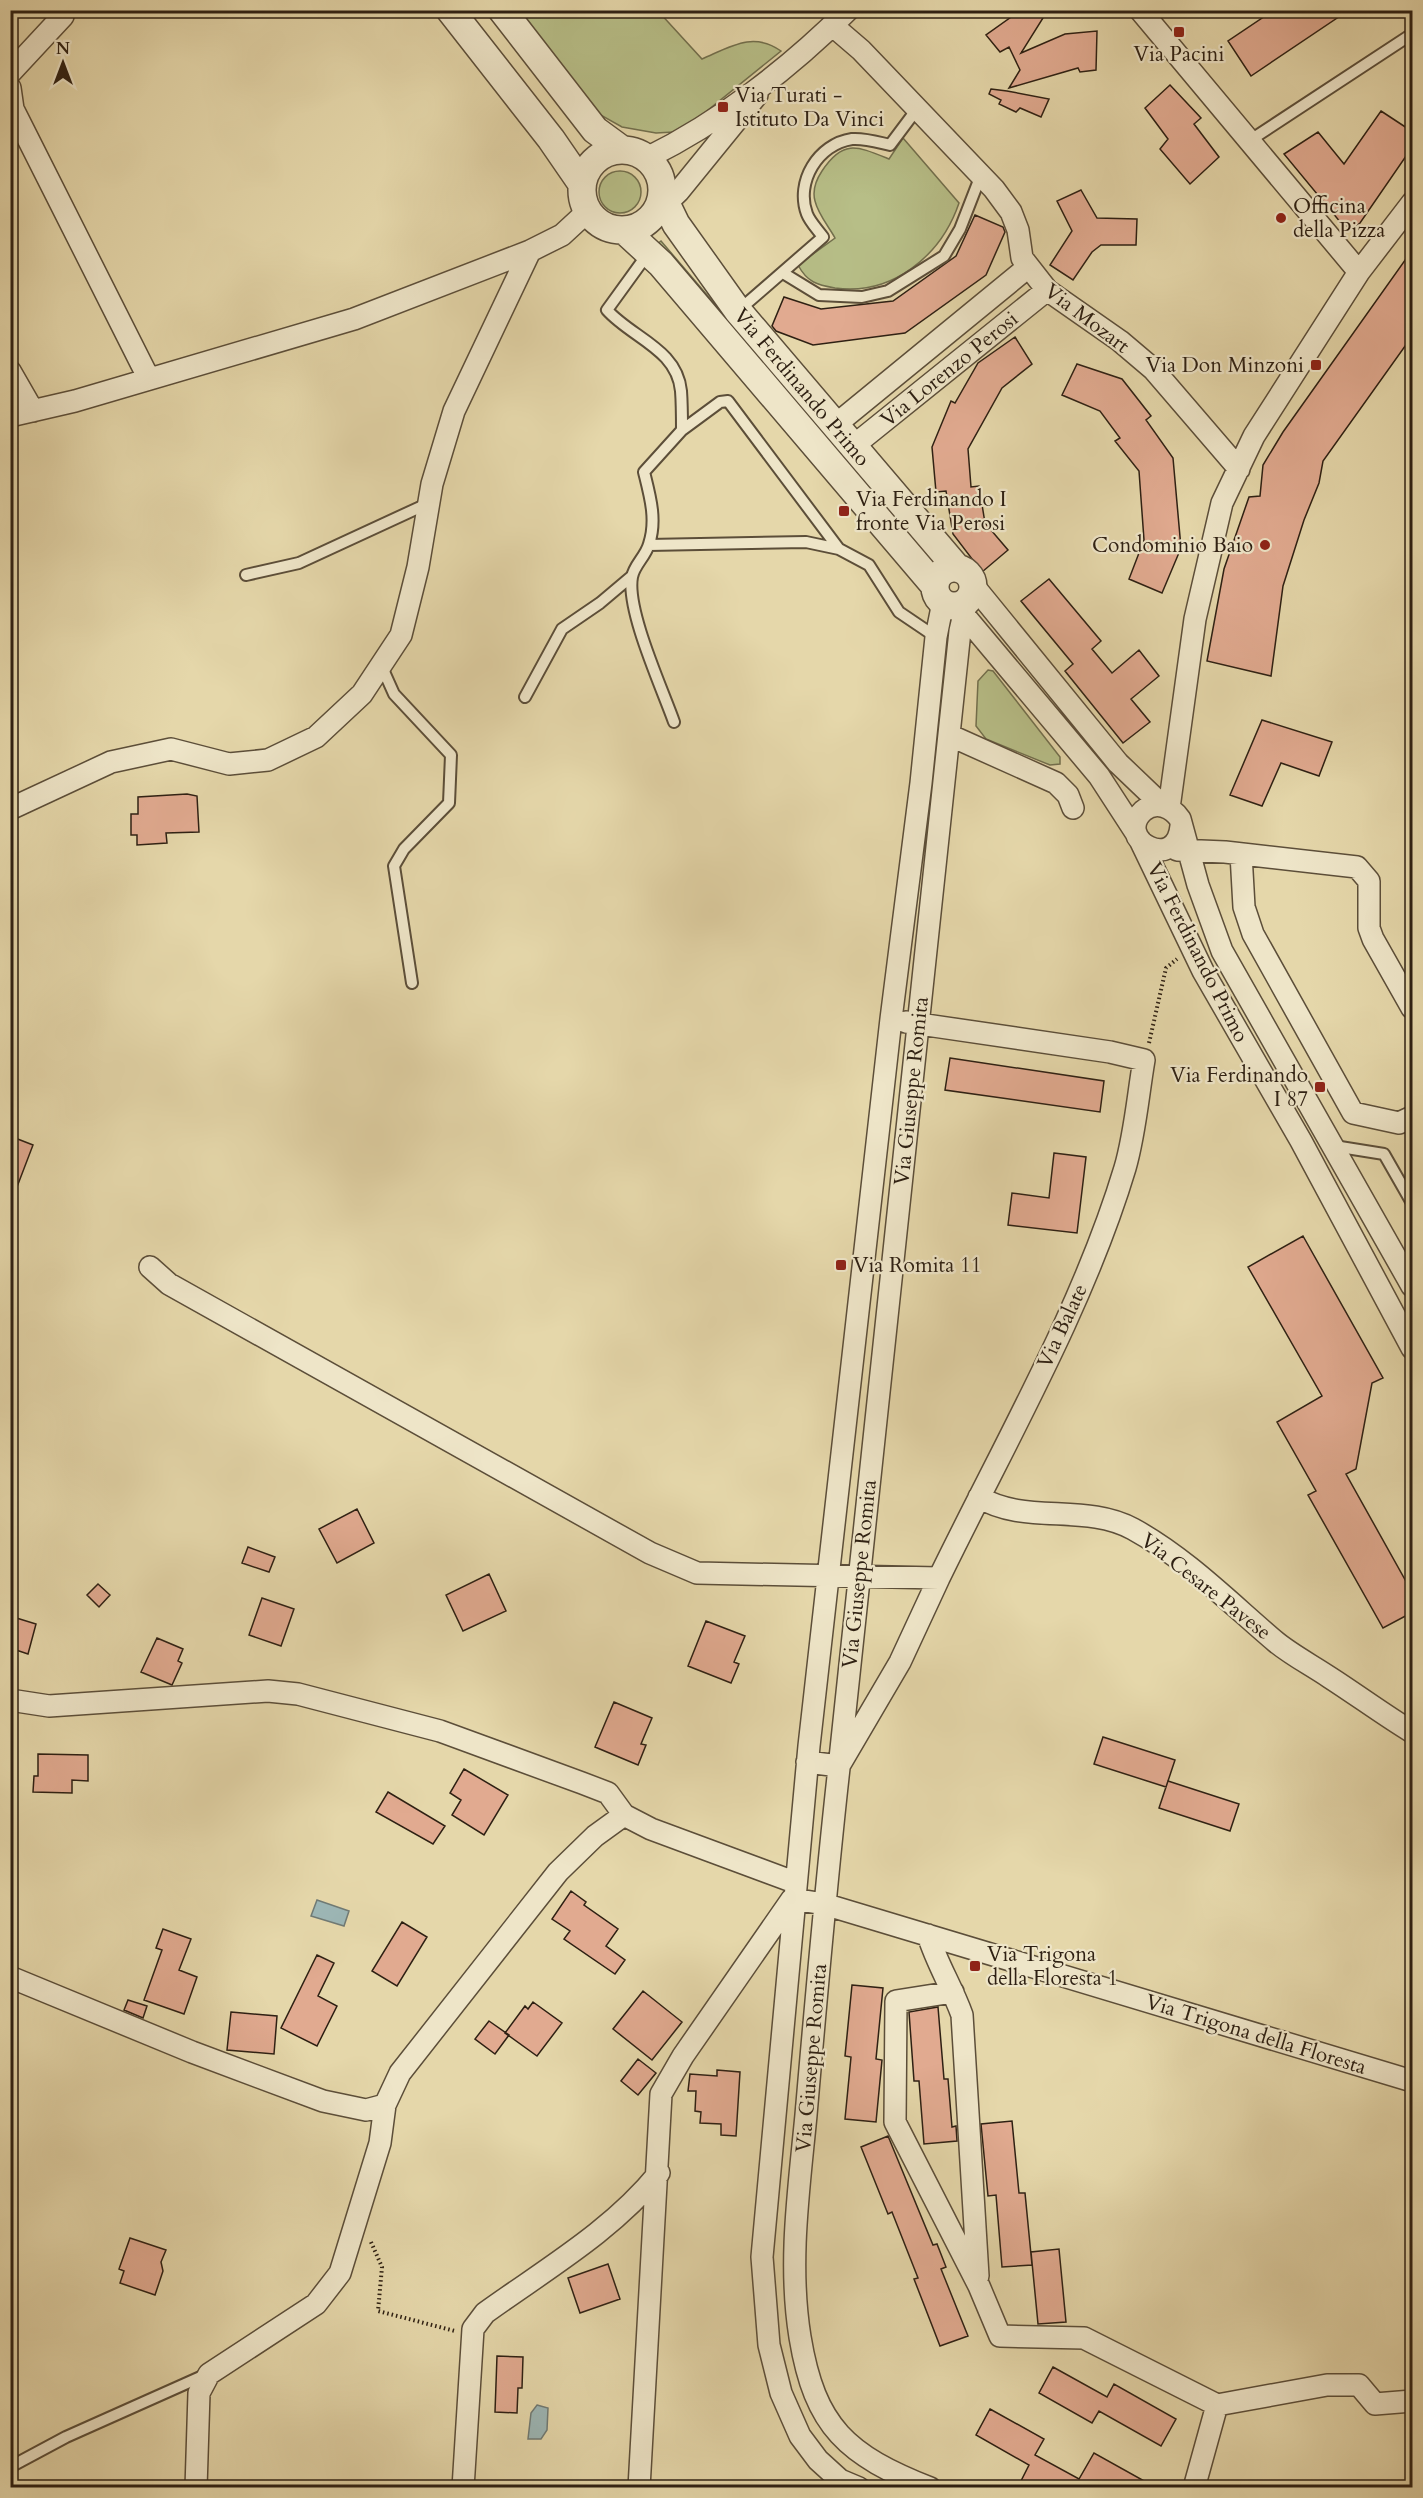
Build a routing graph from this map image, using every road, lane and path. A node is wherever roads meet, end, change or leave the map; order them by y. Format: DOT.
graph roads {
  1 [pos="57,10"];
  2 [pos="450,10"];
  3 [pos="502,10"];
  4 [pos="1140,10"];
  5 [pos="845,16"];
  6 [pos="1412,33"];
  7 [pos="10,73"];
  8 [pos="768,80"];
  9 [pos="10,88"];
  10 [pos="917,109"];
  11 [pos="1249,141"];
  12 [pos="621,149"];
  13 [pos="647,158"];
  14 [pos="981,175"];
  15 [pos="582,184"];
  16 [pos="1413,203"];
  17 [pos="660,207"];
  18 [pos="588,211"];
  19 [pos="624,230"];
  20 [pos="530,251"];
  21 [pos="650,252"];
  22 [pos="1027,268"];
  23 [pos="1359,272"];
  24 [pos="783,273"];
  25 [pos="1047,290"];
  26 [pos="738,311"];
  27 [pos="10,371"];
  28 [pos="148,380"];
  29 [pos="33,411"];
  30 [pos="10,416"];
  31 [pos="834,426"];
  32 [pos="682,430"];
  33 [pos="852,447"];
  34 [pos="1239,469"];
  35 [pos="429,503"];
  36 [pos="649,545"];
  37 [pos="839,549"];
  38 [pos="246,575"];
  39 [pos="632,576"];
  40 [pos="956,594"];
  41 [pos="936,637"];
  42 [pos="998,655"];
  43 [pos="381,665"];
  44 [pos="525,697"];
  45 [pos="954,697"];
  46 [pos="674,722"];
  47 [pos="949,735"];
  48 [pos="921,783"];
  49 [pos="944,787"];
  50 [pos="1073,808"];
  51 [pos="10,809"];
  52 [pos="1173,815"];
  53 [pos="1138,837"];
  54 [pos="1165,849"];
  55 [pos="1189,851"];
  56 [pos="1233,853"];
  57 [pos="1192,948"];
  58 [pos="412,983"];
  59 [pos="1413,1008"];
  60 [pos="891,1019"];
  61 [pos="918,1024"];
  62 [pos="1144,1060"];
  63 [pos="1304,1096"];
  64 [pos="1283,1108"];
  65 [pos="1413,1117"];
  66 [pos="879,1129"];
  67 [pos="906,1134"];
  68 [pos="1327,1137"];
  69 [pos="1302,1141"];
  70 [pos="1413,1203"];
  71 [pos="150,1267"];
  72 [pos="1413,1286"];
  73 [pos="1412,1348"];
  74 [pos="979,1497"];
  75 [pos="827,1577"];
  76 [pos="859,1578"];
  77 [pos="939,1578"];
  78 [pos="10,1700"];
  79 [pos="1413,1732"];
  80 [pos="807,1762"];
  81 [pos="839,1766"];
  82 [pos="624,1815"];
  83 [pos="794,1890"];
  84 [pos="824,1904"];
  85 [pos="928,1935"];
  86 [pos="10,1977"];
  87 [pos="953,1992"];
  88 [pos="1412,2081"];
  89 [pos="385,2105"];
  90 [pos="659,2173"];
  91 [pos="358,2214"];
  92 [pos="762,2258"];
  93 [pos="794,2258"];
  94 [pos="979,2286"];
  95 [pos="473,2329"];
  96 [pos="209,2374"];
  97 [pos="811,2383"];
  98 [pos="781,2393"];
  99 [pos="1413,2400"];
  100 [pos="1217,2405"];
  101 [pos="10,2468"];
  102 [pos="196,2487"];
  103 [pos="462,2487"];
  104 [pos="639,2487"];
  105 [pos="859,2487"];
  106 [pos="930,2487"];
  107 [pos="1194,2487"];
  1 -- 7 [label="street"];
  2 -- 15 [label="street"];
  3 -- 12 [label="street"];
  4 -- 11 [label="street"];
  5 -- 8 [label="street"];
  5 -- 10 [label="street, Via Mozart"];
  6 -- 11 [label="lane"];
  8 -- 13 [label="street"];
  8 -- 17 [label="street"];
  9 -- 28 [label="street"];
  10 -- 14 [label="street, Via Mozart"];
  10 -- 24 [label="lane"];
  11 -- 23 [label="street"];
  12 -- 13 [label="street"];
  12 -- 15 [label="street"];
  13 -- 17 [label="street"];
  14 -- 22 [label="street, Via Mozart"];
  14 -- 24 [label="lane"];
  15 -- 18 [label="street"];
  16 -- 23 [label="street"];
  17 -- 19 [label="street"];
  17 -- 26 [label="street, Via Ferdinando Primo"];
  18 -- 19 [label="street"];
  18 -- 20 [label="street"];
  19 -- 21 [label="street, Via Ferdinando Primo"];
  20 -- 28 [label="street"];
  20 -- 35 [label="street"];
  21 -- 32 [label="lane"];
  21 -- 40 [label="street, Via Ferdinando Primo"];
  22 -- 25 [label="street, Via Mozart"];
  22 -- 31 [label="street, Via Lorenzo Perosi"];
  23 -- 34 [label="street"];
  24 -- 26 [label="lane"];
  25 -- 33 [label="street, Via Lorenzo Perosi"];
  25 -- 34 [label="street, Via Mozart"];
  26 -- 31 [label="street, Via Ferdinando Primo"];
  27 -- 29 [label="street"];
  28 -- 29 [label="street"];
  29 -- 30 [label="street"];
  31 -- 33 [label="street, Via Ferdinando Primo"];
  32 -- 36 [label="lane"];
  32 -- 37 [label="lane"];
  33 -- 40 [label="street, Via Ferdinando Primo"];
  34 -- 52 [label="street"];
  35 -- 38 [label="lane"];
  35 -- 43 [label="street"];
  36 -- 37 [label="lane"];
  36 -- 39 [label="lane"];
  37 -- 41 [label="lane"];
  39 -- 44 [label="lane"];
  39 -- 46 [label="lane"];
  40 -- 41 [label="street, Via Giuseppe Romita"];
  40 -- 42 [label="street, Via Ferdinando Primo"];
  40 -- 45 [label="street, Via Giuseppe Romita"];
  40 -- 52 [label="street, Via Ferdinando Primo"];
  41 -- 48 [label="street, Via Giuseppe Romita"];
  42 -- 45 [label="street"];
  42 -- 53 [label="street, Via Ferdinando Primo"];
  43 -- 51 [label="street"];
  43 -- 58 [label="lane"];
  45 -- 47 [label="street, Via Giuseppe Romita"];
  47 -- 49 [label="street, Via Giuseppe Romita"];
  47 -- 50 [label="street"];
  48 -- 49 [label="street"];
  48 -- 60 [label="street, Via Giuseppe Romita"];
  49 -- 61 [label="street, Via Giuseppe Romita"];
  52 -- 53 [label="street"];
  52 -- 54 [label="street"];
  52 -- 55 [label="street, Via Ferdinando Primo"];
  52 -- 56 [label="street"];
  53 -- 54 [label="street"];
  53 -- 57 [label="street, Via Ferdinando Primo"];
  54 -- 55 [label="street"];
  55 -- 56 [label="street"];
  55 -- 63 [label="street, Via Ferdinando Primo"];
  56 -- 59 [label="street"];
  56 -- 65 [label="street"];
  57 -- 62 [label="path"];
  57 -- 64 [label="street, Via Ferdinando Primo"];
  60 -- 61 [label="street"];
  60 -- 66 [label="street, Via Giuseppe Romita"];
  61 -- 62 [label="street"];
  61 -- 67 [label="street, Via Giuseppe Romita"];
  62 -- 74 [label="street, Via Balate"];
  63 -- 64 [label="street"];
  63 -- 68 [label="street, Via Ferdinando Primo"];
  64 -- 69 [label="street, Via Ferdinando Primo"];
  66 -- 67 [label="street"];
  66 -- 75 [label="street, Via Giuseppe Romita"];
  67 -- 76 [label="street, Via Giuseppe Romita"];
  68 -- 69 [label="street"];
  68 -- 70 [label="lane"];
  68 -- 72 [label="street, Via Ferdinando Primo"];
  69 -- 73 [label="street, Via Ferdinando Primo"];
  71 -- 75 [label="street"];
  74 -- 77 [label="street, Via Balate"];
  74 -- 79 [label="street, Via Cesare Pavese"];
  75 -- 76 [label="street"];
  75 -- 80 [label="street, Via Giuseppe Romita"];
  76 -- 77 [label="street"];
  76 -- 81 [label="street, Via Giuseppe Romita"];
  77 -- 81 [label="street, Via Balate"];
  78 -- 82 [label="street"];
  80 -- 81 [label="street"];
  80 -- 83 [label="street, Via Giuseppe Romita"];
  81 -- 84 [label="street, Via Giuseppe Romita"];
  82 -- 83 [label="street, Via Trigona della Floresta"];
  82 -- 89 [label="street"];
  83 -- 84 [label="street, Via Trigona della Floresta"];
  83 -- 90 [label="street"];
  83 -- 92 [label="street, Via Giuseppe Romita"];
  84 -- 85 [label="street, Via Trigona della Floresta"];
  84 -- 93 [label="street, Via Giuseppe Romita"];
  85 -- 87 [label="street"];
  85 -- 88 [label="street, Via Trigona della Floresta"];
  86 -- 89 [label="street"];
  87 -- 94 [label="street"];
  87 -- 94 [label="street"];
  89 -- 91 [label="street"];
  90 -- 95 [label="street"];
  90 -- 104 [label="street"];
  91 -- 95 [label="path"];
  91 -- 96 [label="street"];
  92 -- 93 [label="street"];
  92 -- 98 [label="street, Via Giuseppe Romita"];
  93 -- 97 [label="street, Via Giuseppe Romita"];
  94 -- 100 [label="street"];
  95 -- 103 [label="street"];
  96 -- 101 [label="lane"];
  96 -- 102 [label="street"];
  97 -- 98 [label="street"];
  97 -- 106 [label="street, Via Giuseppe Romita"];
  98 -- 105 [label="street, Via Giuseppe Romita"];
  99 -- 100 [label="street"];
  100 -- 107 [label="street"];
}
